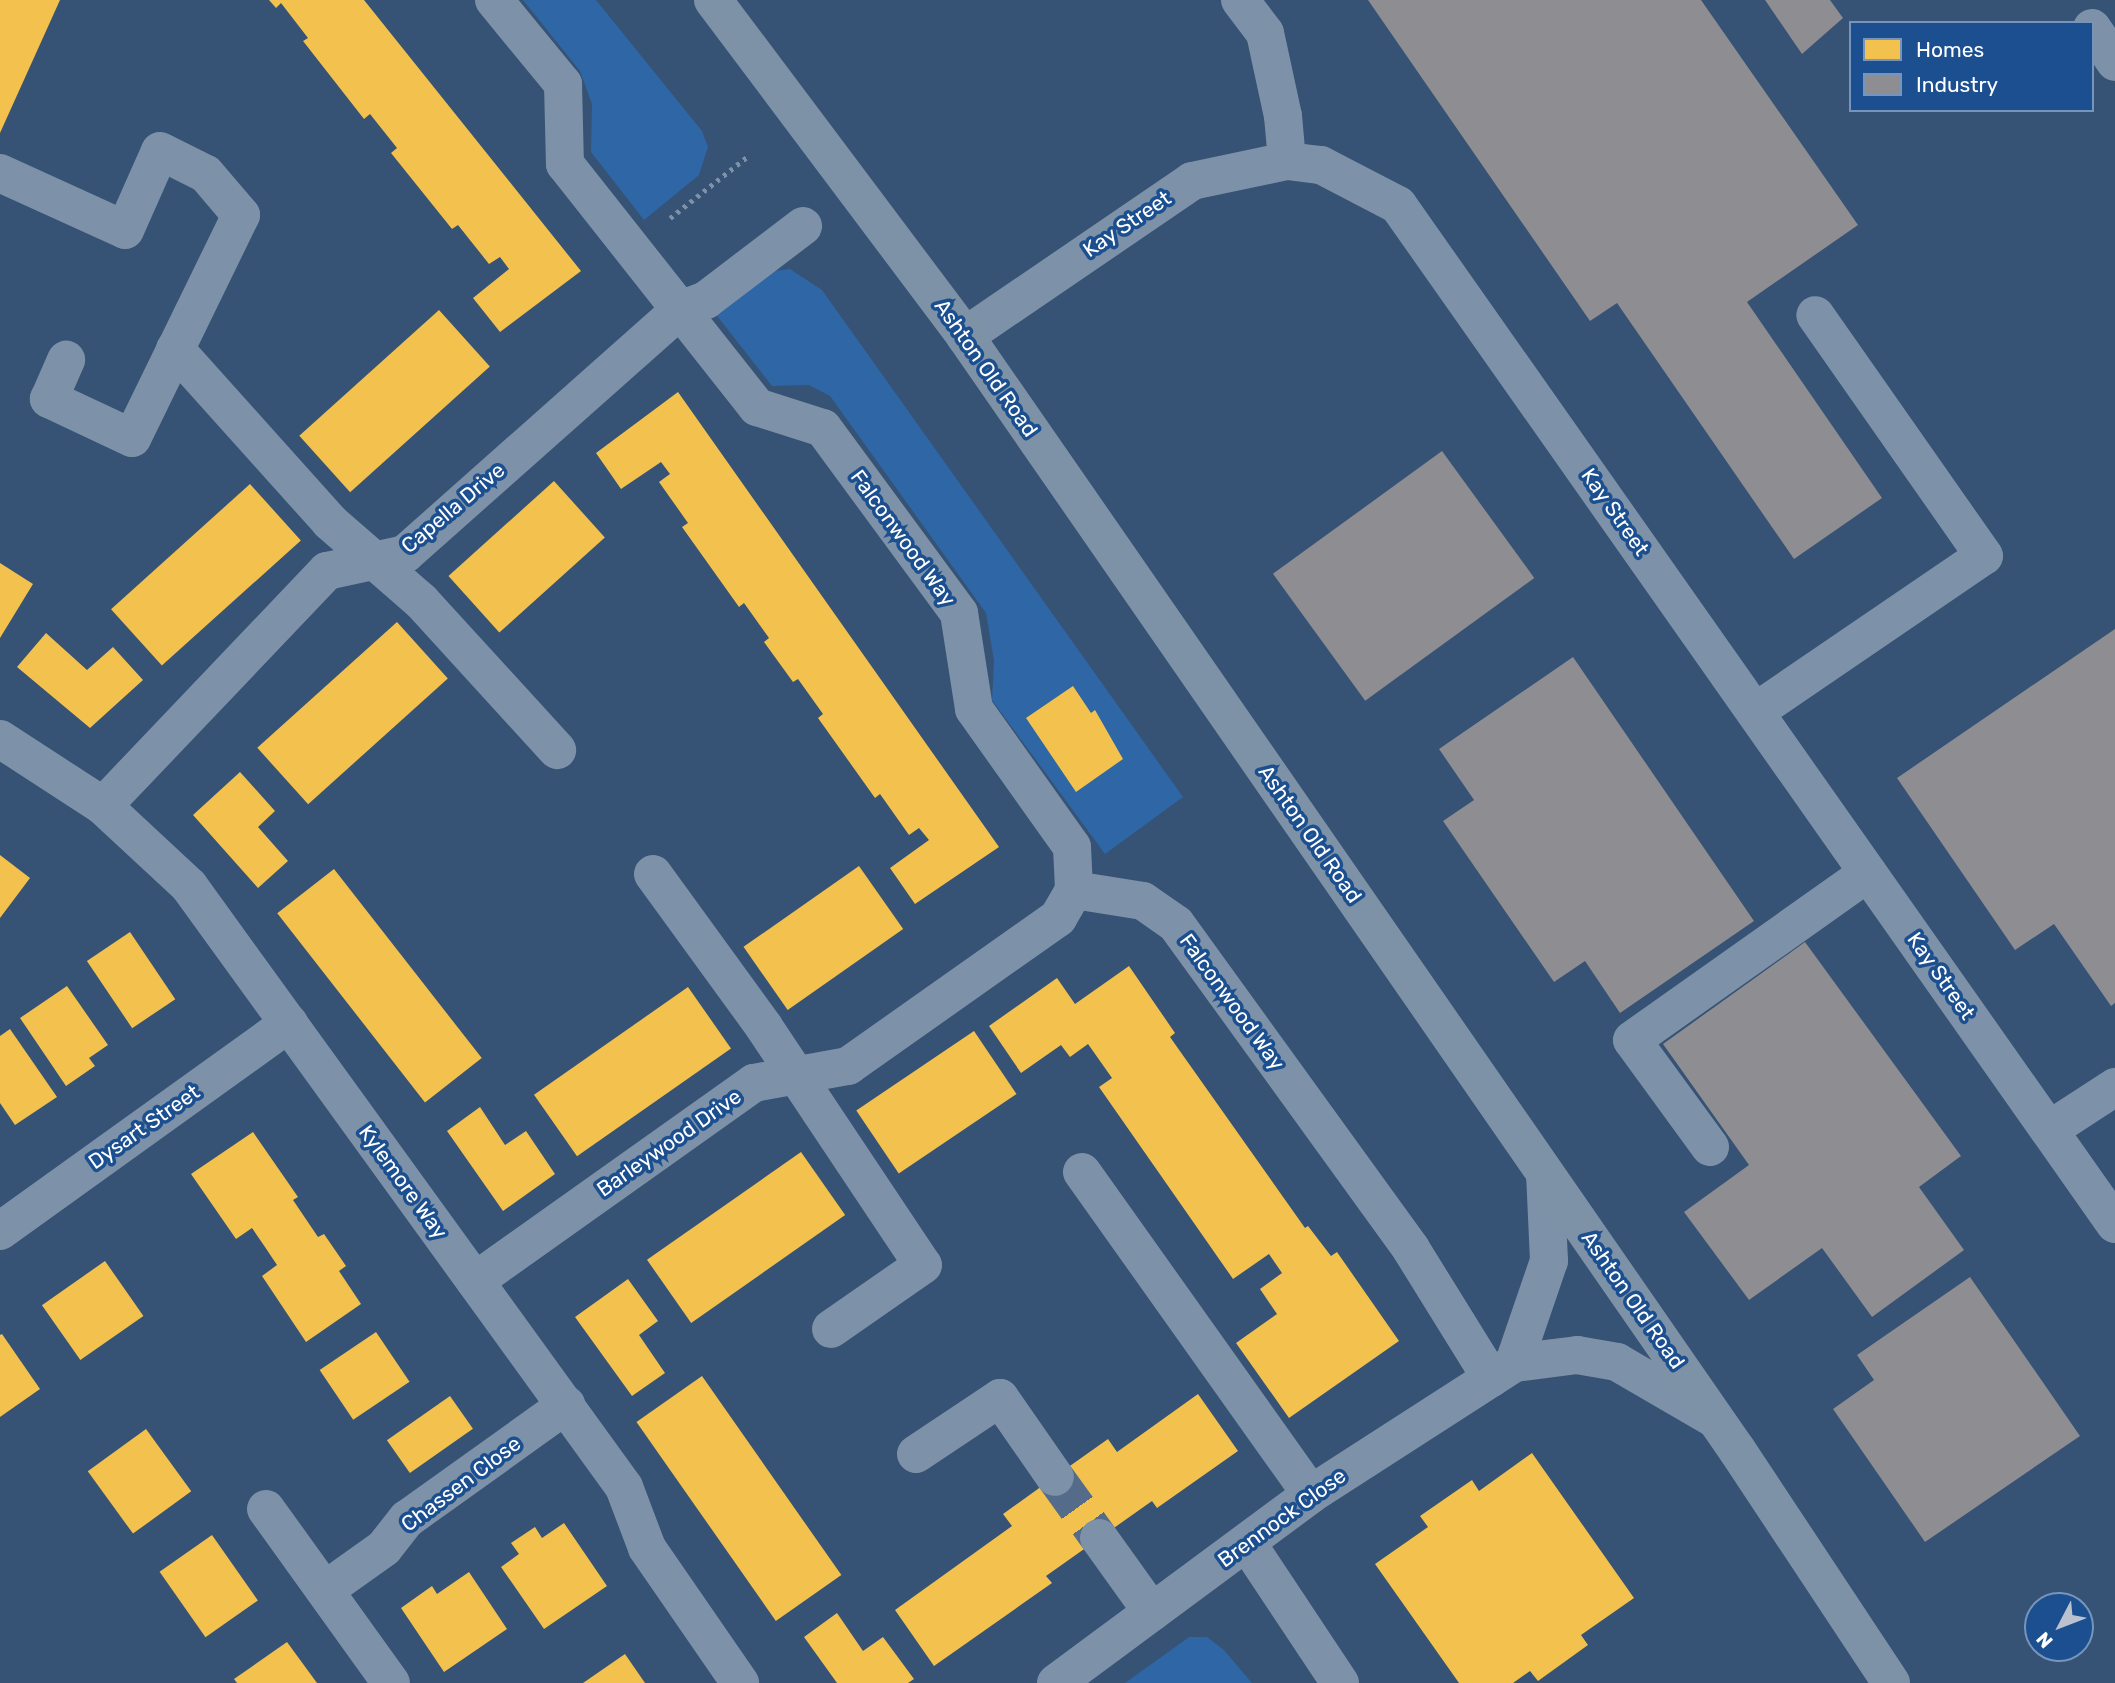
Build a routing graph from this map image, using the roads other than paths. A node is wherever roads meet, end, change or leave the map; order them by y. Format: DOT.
graph roads {
  1 [pos="494,0"];
  2 [pos="713,0"];
  3 [pos="1241,0"];
  4 [pos="2086,0"];
  5 [pos="2091,21"];
  6 [pos="2094,31"];
  7 [pos="2115,62"];
  8 [pos="1287,161"];
  9 [pos="0,173"];
  10 [pos="803,226"];
  11 [pos="680,310"];
  12 [pos="1815,315"];
  13 [pos="965,336"];
  14 [pos="175,349"];
  15 [pos="66,359"];
  16 [pos="370,561"];
  17 [pos="1755,712"];
  18 [pos="0,739"];
  19 [pos="557,750"];
  20 [pos="103,806"];
  21 [pos="1868,873"];
  22 [pos="653,874"];
  23 [pos="1074,890"];
  24 [pos="289,1023"];
  25 [pos="795,1077"];
  26 [pos="2115,1087"];
  27 [pos="2049,1130"];
  28 [pos="1710,1147"];
  29 [pos="1082,1172"];
  30 [pos="1545,1174"];
  31 [pos="2115,1224"];
  32 [pos="0,1231"];
  33 [pos="475,1281"];
  34 [pos="831,1329"];
  35 [pos="1503,1371"];
  36 [pos="566,1405"];
  37 [pos="1715,1419"];
  38 [pos="916,1454"];
  39 [pos="1055,1477"];
  40 [pos="1311,1494"];
  41 [pos="266,1509"];
  42 [pos="1099,1538"];
  43 [pos="1247,1543"];
  44 [pos="325,1590"];
  45 [pos="1152,1612"];
  46 [pos="1891,1682"];
  47 [pos="391,1683"];
  48 [pos="740,1683"];
  49 [pos="1056,1683"];
  50 [pos="1340,1683"];
  1 -- 11 [label="street, Falconwood Way"];
  2 -- 13 [label="highway, Ashton Old Road"];
  3 -- 8 [label="street"];
  4 -- 5 [label="street"];
  6 -- 7 [label="street"];
  8 -- 13 [label="street, Kay Street"];
  8 -- 17 [label="street, Kay Street"];
  9 -- 14 [label="street"];
  10 -- 11 [label="street, Capella Drive"];
  11 -- 16 [label="street, Capella Drive"];
  11 -- 23 [label="street, Falconwood Way"];
  12 -- 17 [label="street"];
  13 -- 30 [label="highway, Ashton Old Road"];
  14 -- 15 [label="street"];
  14 -- 16 [label="street"];
  16 -- 19 [label="street"];
  16 -- 20 [label="street, Capella Drive"];
  17 -- 21 [label="street, Kay Street"];
  18 -- 20 [label="street, Kylemore Way"];
  20 -- 24 [label="street, Kylemore Way"];
  21 -- 27 [label="street, Kay Street"];
  21 -- 28 [label="street"];
  22 -- 25 [label="street"];
  23 -- 25 [label="street, Barleywood Drive"];
  23 -- 35 [label="street, Falconwood Way"];
  24 -- 32 [label="street, Dysart Street"];
  24 -- 33 [label="street, Kylemore Way"];
  25 -- 33 [label="street, Barleywood Drive"];
  25 -- 34 [label="street"];
  26 -- 27 [label="street"];
  27 -- 31 [label="street, Kay Street"];
  29 -- 40 [label="street"];
  30 -- 35 [label="street"];
  30 -- 37 [label="highway, Ashton Old Road"];
  33 -- 36 [label="street, Kylemore Way"];
  35 -- 37 [label="street, Brennock Close"];
  35 -- 40 [label="street, Brennock Close"];
  36 -- 44 [label="street, Chassen Close"];
  36 -- 48 [label="street, Kylemore Way"];
  37 -- 46 [label="highway, Ashton Old Road"];
  38 -- 39 [label="street"];
  40 -- 43 [label="street, Brennock Close"];
  41 -- 44 [label="street"];
  42 -- 45 [label="street"];
  43 -- 45 [label="street, Brennock Close"];
  43 -- 50 [label="street"];
  44 -- 47 [label="street"];
  45 -- 49 [label="street, Brennock Close"];
}
